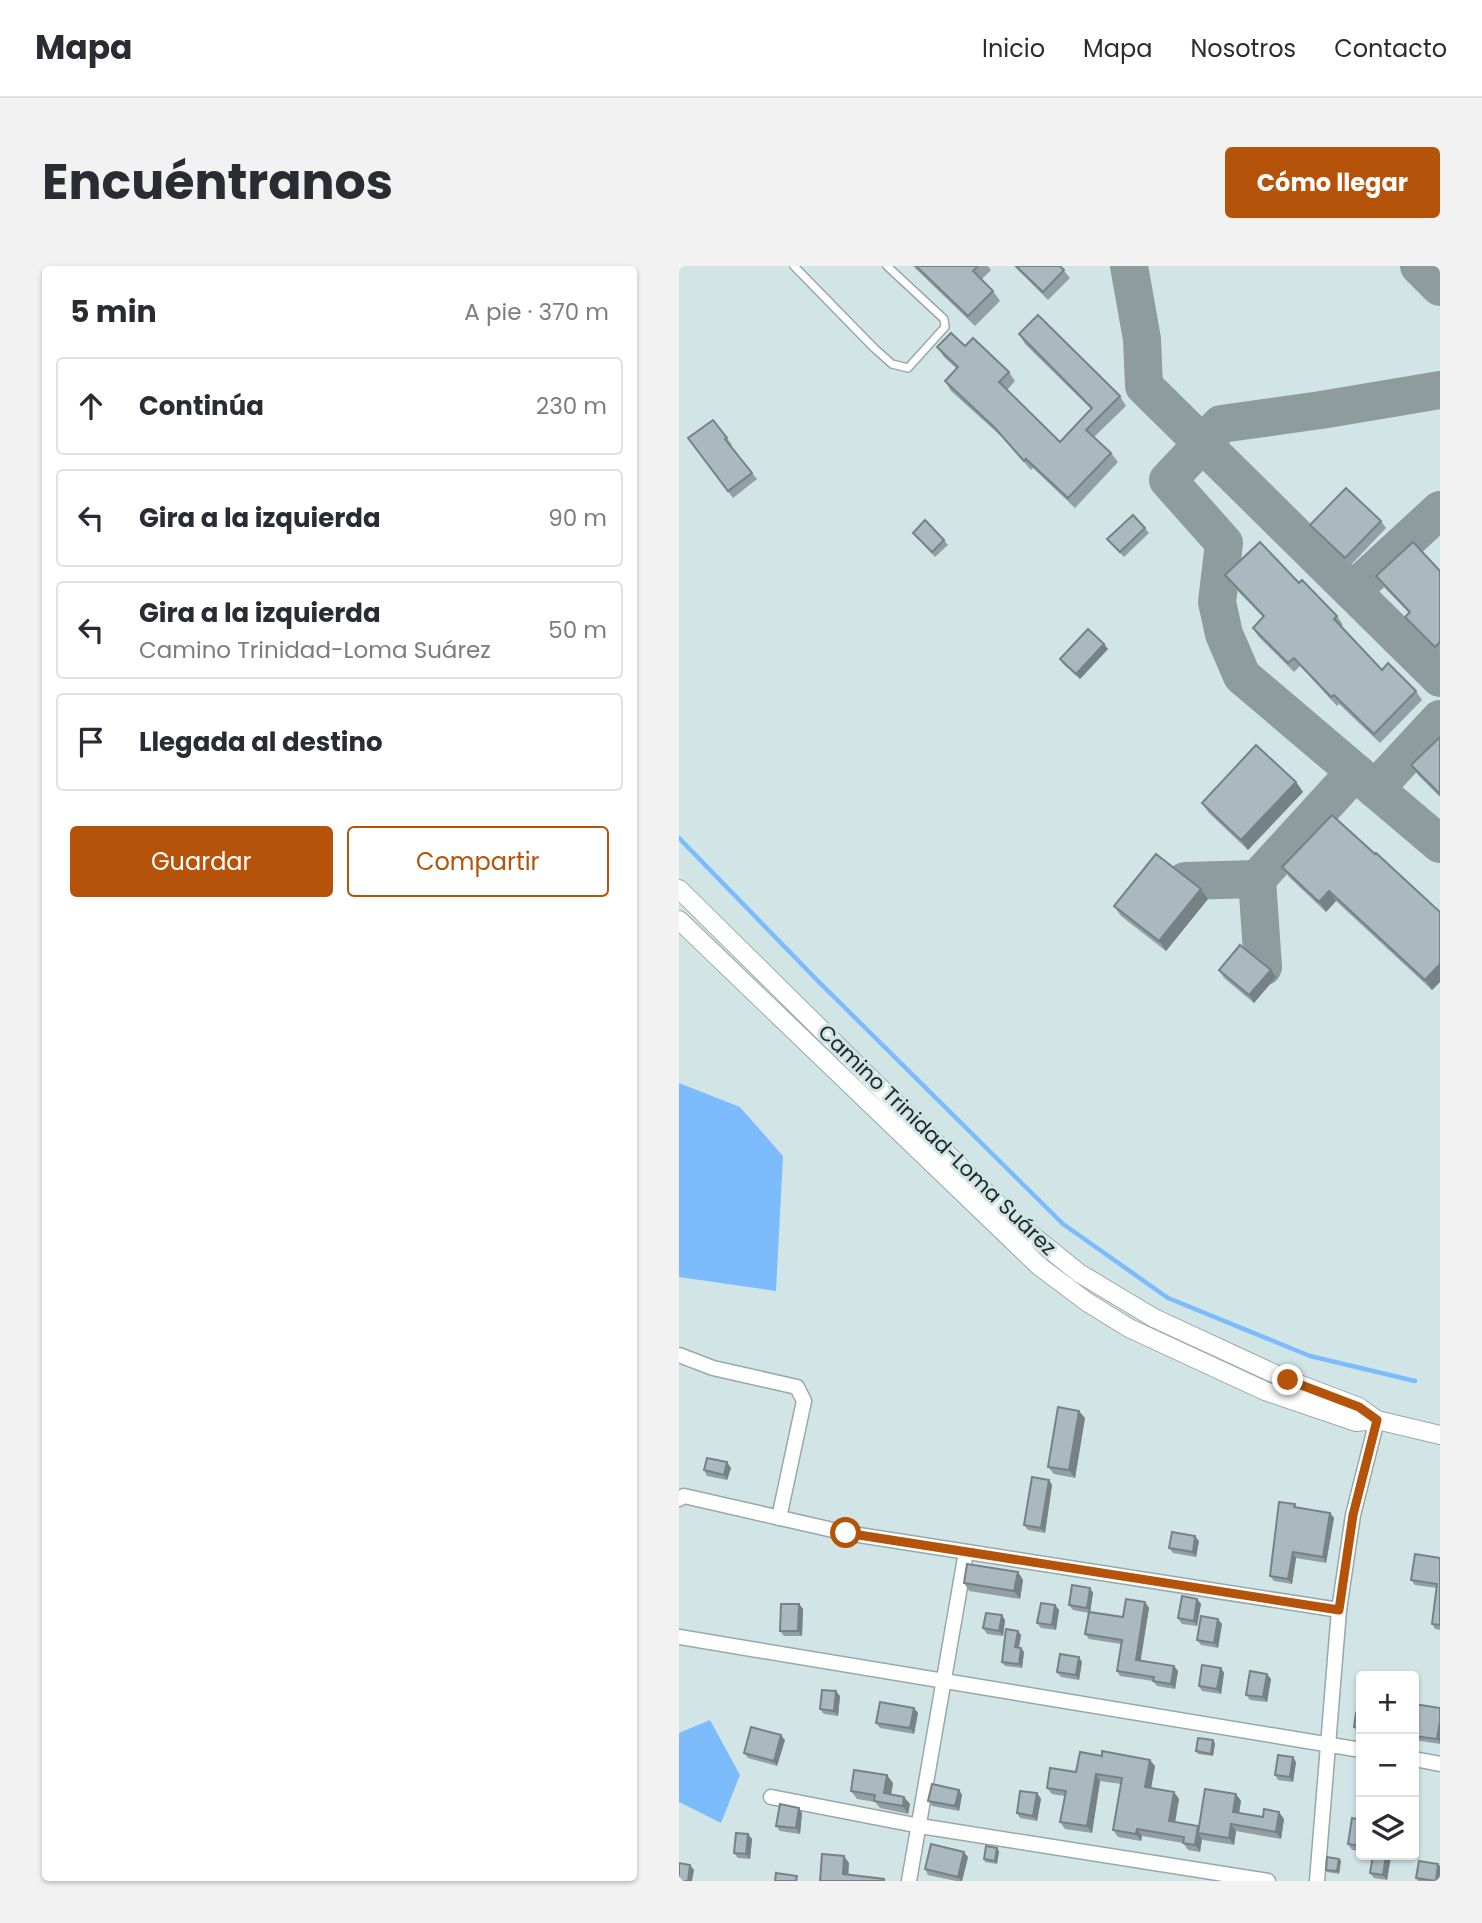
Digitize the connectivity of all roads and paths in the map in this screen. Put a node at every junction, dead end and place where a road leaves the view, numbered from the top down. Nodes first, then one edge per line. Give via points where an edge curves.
1 (794, 266) edge
2 (887, 266) edge
3 (679, 889) edge
4 (679, 920) edge
5 (679, 1355) edge
6 (1377, 1420) junction
7 (1440, 1435) edge
8 (679, 1499) edge
9 (779, 1518) junction
10 (966, 1552) junction
11 (1339, 1610) junction
12 (679, 1637) edge
13 (942, 1681) junction
14 (1328, 1744) junction
15 (1356, 1748) edge
16 (1419, 1760) edge
17 (1440, 1764) edge
18 (771, 1797) dead end
19 (920, 1826) junction
20 (909, 1881) edge
21 (1268, 1881) edge
22 (1317, 1881) edge

1 - 2 lane via 874,348 893,364 908,368 945,327 944,319
3 - 6 street, Camino Trinidad-Loma Suárez via 1017,1223 1070,1266 1154,1318 1288,1380 1359,1407
4 - 6 street, Camino Trinidad-Loma Suárez via 1039,1266 1087,1302 1129,1328 1265,1391 1356,1422
5 - 9 street via 713,1368 797,1387 804,1401
6 - 7 street, Camino Trinidad-Loma Suárez
6 - 11 street via 1353,1515
8 - 9 street via 684,1496
9 - 10 street
10 - 11 street
10 - 13 street
11 - 14 street
12 - 13 street
13 - 14 street
13 - 19 street
14 - 15 street
14 - 22 street
16 - 17 street
18 - 19 street
19 - 20 street
19 - 21 street

